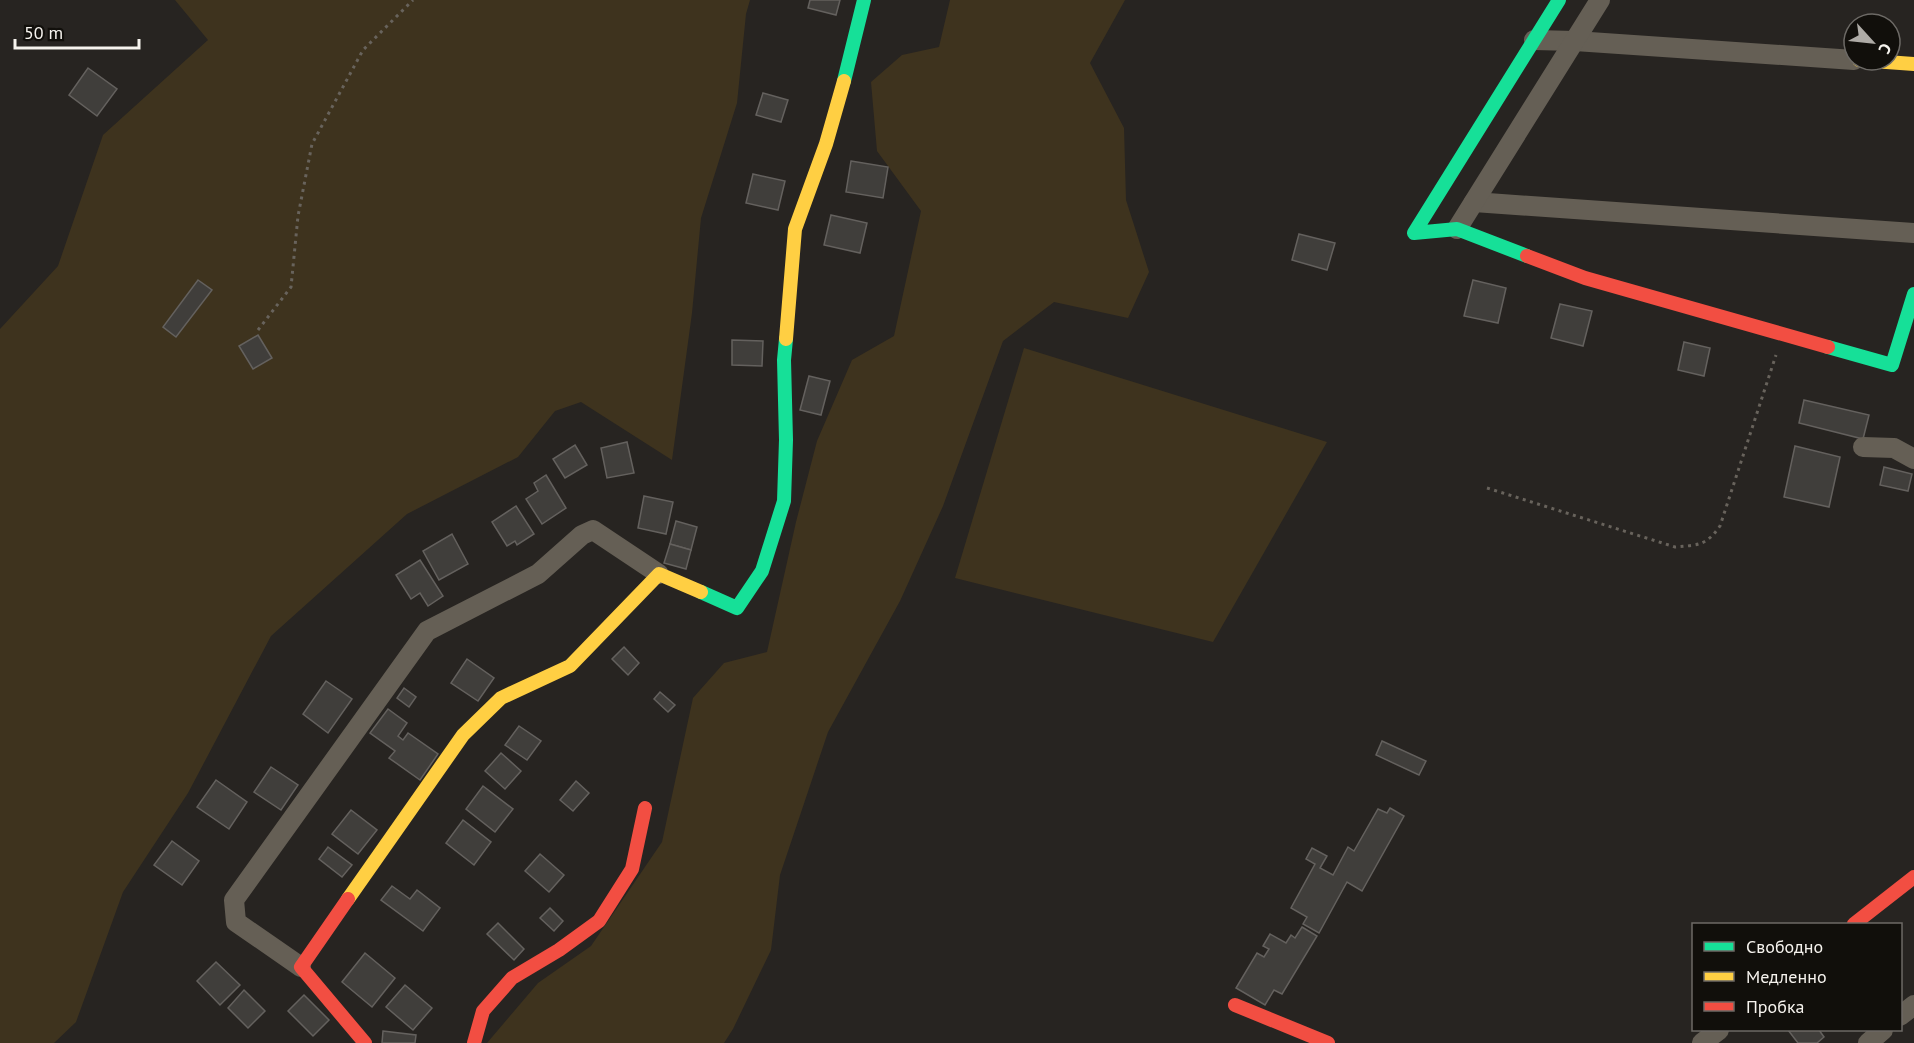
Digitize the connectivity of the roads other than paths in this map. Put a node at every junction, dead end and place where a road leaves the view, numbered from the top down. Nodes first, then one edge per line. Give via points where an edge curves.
1 (864, 0) edge
2 (1559, 0) edge
3 (1600, 0) edge
4 (1534, 40) junction
5 (1575, 41) junction
6 (1842, 59) edge
7 (1474, 202) junction
8 (1457, 230) junction
9 (1914, 233) edge
10 (1914, 294) edge
11 (1863, 447) dead end
12 (1914, 459) edge
13 (659, 574) junction
14 (645, 808) dead end
15 (1914, 877) edge
16 (1855, 923) edge
17 (301, 967) junction
18 (1235, 1005) dead end
19 (1914, 1005) edge
20 (1902, 1014) edge
21 (1716, 1031) edge
22 (1881, 1031) edge
23 (365, 1043) edge
24 (474, 1043) edge
25 (1328, 1043) edge
26 (1701, 1043) edge
27 (1868, 1043) edge

1 - 13 street via 826,144 795,229 784,360 784,501 762,571 737,608
2 - 4 street
3 - 5 street
4 - 5 street
4 - 8 street via 1414,233
5 - 6 street
5 - 7 street
7 - 8 street
7 - 9 street
8 - 10 street via 1585,278 1892,365
11 - 12 street via 1894,448
13 - 17 street via 570,666 501,698 463,735
13 - 17 street via 593,530 538,574 427,631 234,900 236,922
14 - 24 street via 632,869 600,921 512,978 483,1011
15 - 16 street
17 - 23 street
18 - 25 street
19 - 20 street
21 - 26 street
22 - 27 street

